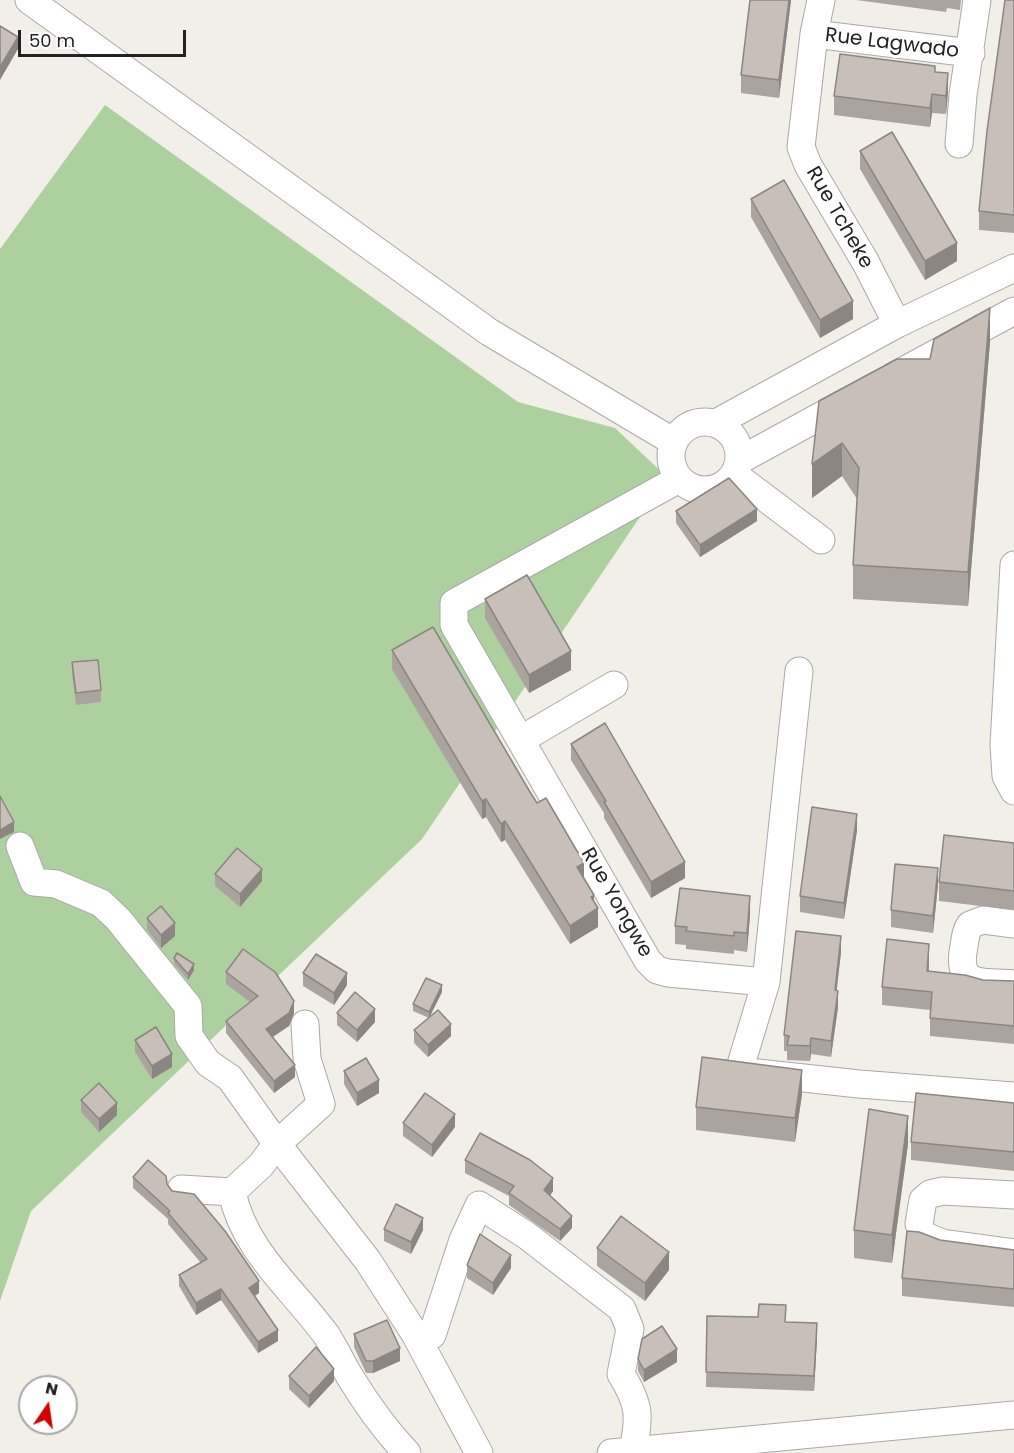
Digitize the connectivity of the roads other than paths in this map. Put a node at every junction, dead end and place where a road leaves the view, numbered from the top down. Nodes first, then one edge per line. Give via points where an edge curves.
1 (29, 0) edge
2 (821, 0) edge
3 (977, 0) edge
4 (814, 34) junction
5 (971, 53) junction
6 (960, 144) dead end
7 (1014, 268) edge
8 (1014, 311) edge
9 (897, 324) junction
10 (716, 423) junction
11 (674, 442) junction
12 (737, 467) junction
13 (679, 479) junction
14 (821, 540) dead end
15 (1014, 565) edge
16 (799, 671) dead end
17 (614, 685) dead end
18 (522, 739) junction
19 (1014, 791) edge
20 (20, 846) dead end
21 (1014, 924) edge
22 (766, 982) junction
23 (1014, 984) edge
24 (305, 1024) dead end
25 (1014, 1096) edge
26 (277, 1144) junction
27 (181, 1189) dead end
28 (232, 1192) junction
29 (1014, 1195) edge
30 (1014, 1253) edge
31 (415, 1334) junction
32 (1014, 1415) edge
33 (622, 1452) edge
34 (407, 1453) edge
35 (479, 1453) edge

1 - 11 street via 489,332
2 - 4 street, Rue Tcheke
3 - 5 street, Rue Lagwado
4 - 5 street, Rue Lagwado
4 - 9 street, Rue Tcheke via 801,147
5 - 6 street, Rue Lagwado
7 - 9 street
8 - 12 street
9 - 10 street
10 - 11 street via 691,425
10 - 12 street via 735,438
11 - 13 street via 671,462
12 - 13 street via 728,483 708,491 687,486
12 - 14 street
13 - 18 street, Rue Yongwe via 454,603 454,625
15 - 19 street via 1004,745 1006,776
16 - 22 street
17 - 18 street
18 - 22 street, Rue Yongwe via 657,970
20 - 26 street via 34,882 56,884 101,903 118,919 188,1006 189,1036 208,1063 230,1078
21 - 23 street via 983,920 970,925 961,966 971,979
22 - 25 street via 739,1071
24 - 26 street via 307,1059 321,1104
26 - 28 street
26 - 31 street via 368,1261
27 - 28 street
28 - 34 street via 236,1215 269,1267 327,1336 387,1432
29 - 30 street via 936,1192 923,1200 919,1224 923,1235 942,1243
31 - 33 street via 432,1335 478,1205 526,1235 622,1309 630,1329 621,1374 635,1397 639,1419
31 - 35 street
32 - 33 street

